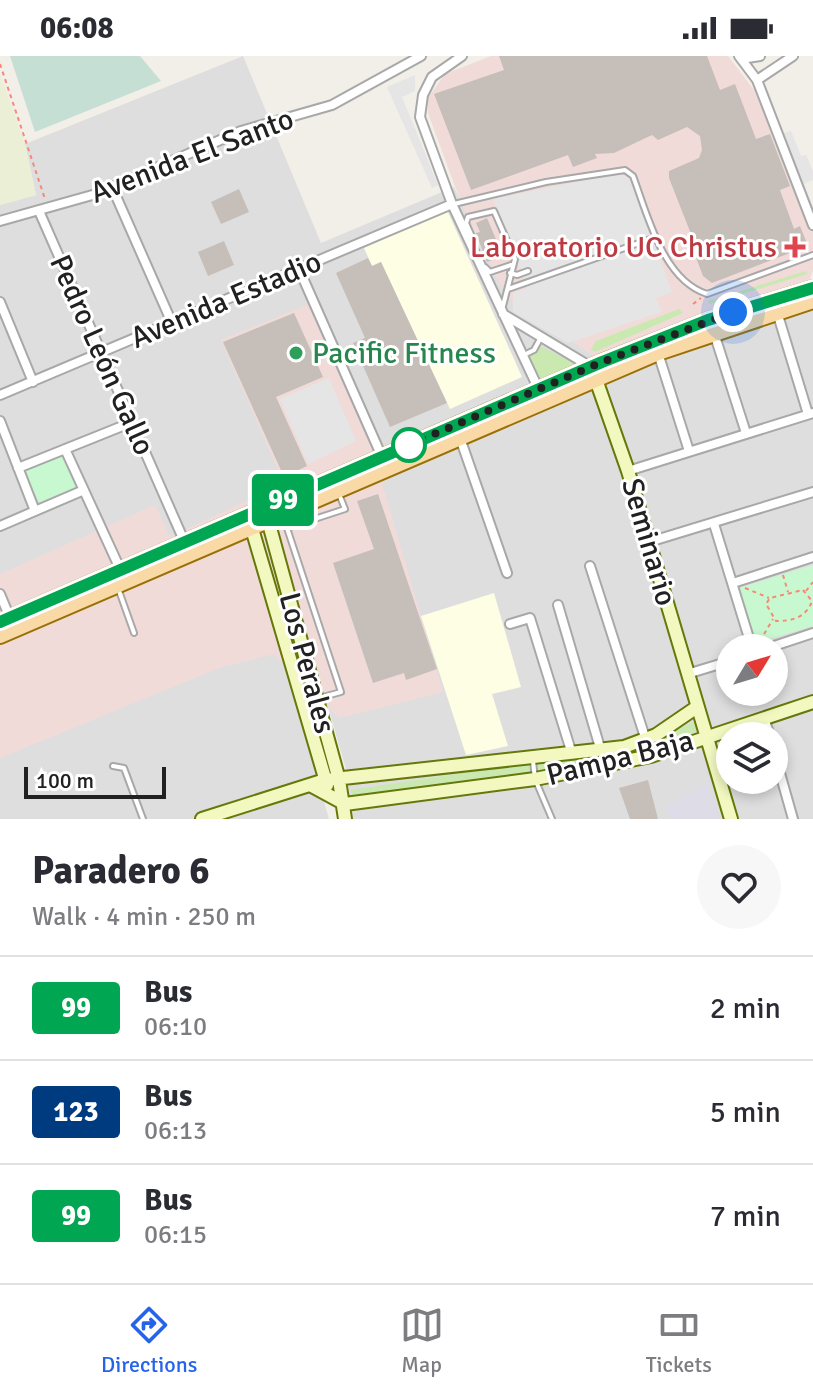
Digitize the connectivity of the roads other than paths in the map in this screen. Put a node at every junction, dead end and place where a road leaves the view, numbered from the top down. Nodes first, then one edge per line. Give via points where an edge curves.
1 (421, 56) edge
2 (462, 56) edge
3 (760, 56) edge
4 (793, 56) edge
5 (740, 58) edge
6 (757, 80) junction
7 (112, 187) junction
8 (480, 198) junction
9 (452, 204) junction
10 (44, 210) junction
11 (485, 211) junction
12 (0, 221) edge
13 (813, 225) edge
14 (656, 237) junction
15 (813, 255) edge
16 (524, 260) dead end
17 (512, 265) junction
18 (299, 269) junction
19 (528, 271) dead end
20 (510, 273) junction
21 (507, 289) junction
22 (812, 294) edge
23 (0, 302) edge
24 (777, 311) junction
25 (502, 313) junction
26 (172, 323) junction
27 (714, 332) junction
28 (540, 339) junction
29 (102, 353) junction
30 (658, 353) junction
31 (522, 356) junction
32 (594, 372) junction
33 (33, 382) junction
34 (539, 390) junction
35 (0, 395) edge
36 (811, 413) edge
37 (0, 421) edge
38 (130, 423) junction
39 (746, 433) junction
40 (460, 438) junction
41 (65, 449) junction
42 (689, 451) junction
43 (382, 457) junction
44 (18, 468) junction
45 (628, 471) junction
46 (84, 490) junction
47 (338, 492) junction
48 (813, 492) edge
49 (35, 511) junction
50 (266, 514) junction
51 (250, 522) junction
52 (714, 524) junction
53 (0, 526) edge
54 (649, 542) junction
55 (186, 543) junction
56 (813, 557) edge
57 (590, 566) dead end
58 (121, 571) junction
59 (507, 573) dead end
60 (733, 583) junction
61 (117, 586) junction
62 (0, 594) edge
63 (558, 605) dead end
64 (5, 620) edge
65 (296, 621) junction
66 (279, 622) junction
67 (510, 624) dead end
68 (134, 633) dead end
69 (813, 633) edge
70 (749, 634) edge
71 (0, 636) edge
72 (788, 641) edge
73 (716, 665) edge
74 (687, 674) junction
75 (317, 698) junction
76 (813, 702) edge
77 (697, 707) junction
78 (764, 718) junction
79 (765, 722) edge
80 (706, 737) junction
81 (646, 739) junction
82 (601, 751) junction
83 (572, 754) junction
84 (651, 756) junction
85 (532, 759) junction
86 (113, 766) dead end
87 (466, 767) junction
88 (535, 779) junction
89 (325, 780) junction
90 (339, 780) junction
91 (310, 785) junction
92 (470, 789) junction
93 (786, 794) edge
94 (339, 802) junction
95 (205, 818) edge
96 (143, 819) edge
97 (343, 819) edge
98 (552, 819) edge
99 (731, 819) edge
100 (793, 819) edge

1 - 7 street, Avenida El Santo via 332,105 241,131
2 - 9 street via 432,77 420,117
3 - 5 street
4 - 6 street
5 - 6 street
6 - 13 street
7 - 10 street, Avenida El Santo
7 - 26 street
8 - 9 lane
8 - 11 lane
8 - 14 lane via 625,170 633,176
9 - 18 street, Avenida Estadio
9 - 25 street
10 - 12 street, Avenida El Santo
10 - 29 street, Pedro León Gallo
11 - 17 lane via 499,215
11 - 17 lane via 468,217 466,223 485,267 490,272
14 - 15 lane via 690,289 703,293
14 - 21 lane
16 - 17 lane
17 - 20 lane
18 - 26 street, Avenida Estadio
18 - 43 street
19 - 20 lane
20 - 21 lane
21 - 25 lane
22 - 24 main road
22 - 32 main road via 708,320
23 - 33 street
24 - 27 main road
24 - 36 street
25 - 28 street
25 - 31 street
26 - 29 street, Avenida Estadio
27 - 30 main road
27 - 39 street
28 - 31 lane
28 - 32 street via 583,359
29 - 33 street, Avenida Estadio
29 - 38 street, Pedro León Gallo
30 - 32 main road
30 - 42 street
31 - 34 street
32 - 34 main road
32 - 40 main road
32 - 45 street, Seminario
33 - 35 street, Avenida Estadio
34 - 43 main road
36 - 39 street
37 - 44 street
38 - 41 street
38 - 55 street, Pedro León Gallo
39 - 42 street
40 - 47 main road
40 - 59 street
41 - 44 street
41 - 46 street
42 - 45 street
43 - 50 main road
44 - 49 street
45 - 54 street, Seminario
46 - 49 street
46 - 58 street
47 - 50 main road
47 - 75 lane via 345,509 287,528 341,692
48 - 52 street
49 - 53 street
50 - 51 main road
50 - 65 street, Los Perales
51 - 55 main road
51 - 61 main road
51 - 66 street, Los Perales
52 - 54 street
52 - 60 street
54 - 74 street, Seminario
55 - 58 main road
56 - 60 street
57 - 81 street
58 - 64 main road
60 - 70 street
61 - 68 lane
61 - 71 main road
62 - 64 street
63 - 82 street
65 - 66 street via 289,617
65 - 75 street, Los Perales
66 - 89 street, Los Perales
67 - 83 street via 530,618
69 - 72 street
73 - 74 street
74 - 77 street, Seminario
75 - 90 street, Los Perales
76 - 78 street, Pampa Baja
77 - 80 street, Seminario
77 - 81 street, Pampa Baja
78 - 79 street
78 - 80 street, Pampa Baja
80 - 84 street, Pampa Baja
80 - 99 street, Seminario
81 - 82 street, Pampa Baja
81 - 84 street
82 - 83 street, Pampa Baja
83 - 85 street, Pampa Baja
84 - 88 street, Pampa Baja
85 - 87 street, Pampa Baja
85 - 88 lane
86 - 96 lane via 122,766
87 - 90 street, Pampa Baja
87 - 92 street
88 - 92 street, Pampa Baja
88 - 98 lane
89 - 90 street, Pampa Baja
89 - 91 street, Pampa Baja
89 - 94 street, Los Perales
90 - 94 street, Los Perales
91 - 94 street
91 - 95 street, Pampa Baja
92 - 94 street, Pampa Baja
93 - 100 street
94 - 97 street, Los Perales

